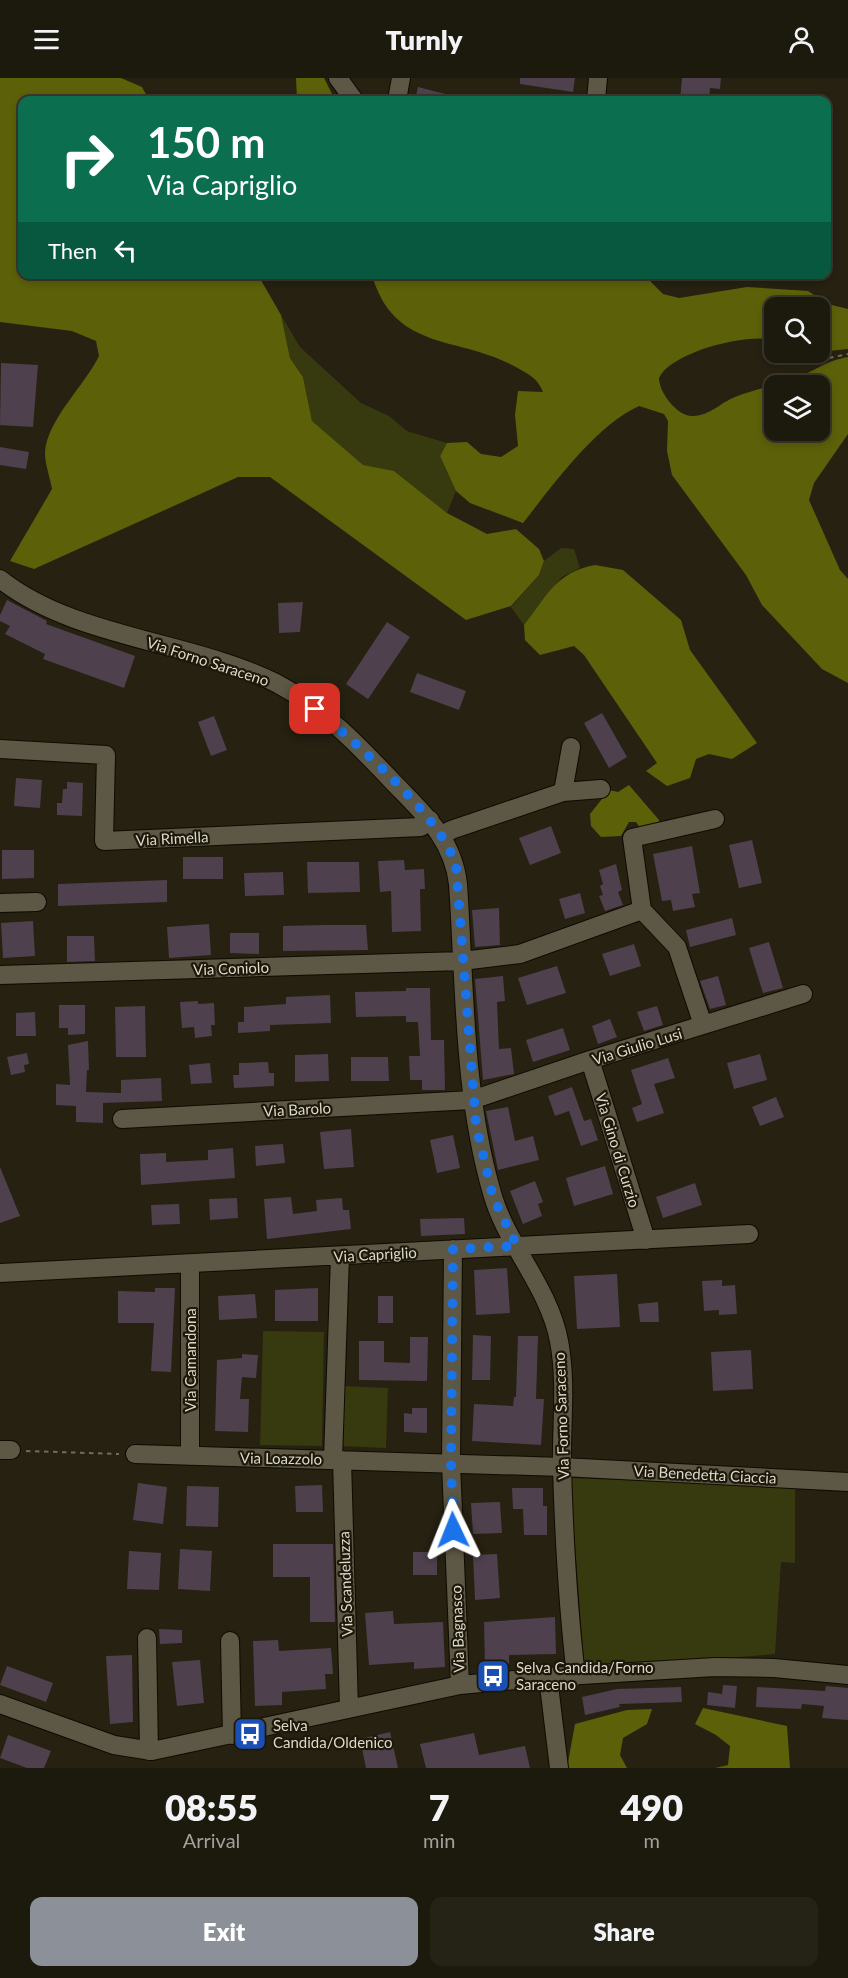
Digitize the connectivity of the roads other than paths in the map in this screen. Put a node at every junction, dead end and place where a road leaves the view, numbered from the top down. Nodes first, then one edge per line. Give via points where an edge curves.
1 (338, 78) edge
2 (401, 78) edge
3 (598, 78) edge
4 (351, 96) edge
5 (398, 96) edge
6 (596, 96) edge
7 (0, 579) edge
8 (572, 747) dead end
9 (0, 749) edge
10 (601, 789) dead end
11 (563, 792) junction
12 (715, 819) dead end
13 (430, 820) junction
14 (443, 836) junction
15 (37, 902) dead end
16 (0, 903) edge
17 (642, 910) junction
18 (462, 961) junction
19 (0, 975) edge
20 (803, 994) dead end
21 (703, 1025) junction
22 (590, 1060) junction
23 (472, 1100) junction
24 (122, 1119) dead end
25 (749, 1234) dead end
26 (646, 1240) junction
27 (517, 1246) junction
28 (453, 1249) junction
29 (340, 1256) junction
30 (190, 1264) junction
31 (0, 1273) edge
32 (135, 1454) road end
33 (190, 1456) junction
34 (337, 1460) junction
35 (451, 1463) junction
36 (562, 1467) junction
37 (848, 1482) edge
38 (147, 1638) dead end
39 (230, 1641) dead end
40 (848, 1675) edge
41 (576, 1676) junction
42 (548, 1677) junction
43 (460, 1685) junction
44 (0, 1704) edge
45 (349, 1709) junction
46 (232, 1735) junction
47 (142, 1756) edge
48 (559, 1768) edge

1 - 4 street
2 - 5 street
3 - 6 street
7 - 13 street, Via Forno Saraceno via 28,597 80,620 276,683 303,699 350,738
8 - 11 street
9 - 13 street, Via Rimella via 106,755 105,841 421,827
10 - 11 street
11 - 14 street
12 - 17 street via 632,838
13 - 14 street, Via Forno Saraceno
14 - 18 street, Via Forno Saraceno via 456,866
15 - 16 street
17 - 18 street, Via Coniolo via 519,954
17 - 21 street via 677,947
18 - 19 street, Via Coniolo
18 - 23 street, Via Forno Saraceno
20 - 21 street, Via Giulio Lusi
21 - 22 street, Via Giulio Lusi
22 - 23 street, Via Giulio Lusi
22 - 26 street, Via Gino di Curzio
23 - 24 street, Via Barolo
23 - 27 street, Via Forno Saraceno via 493,1197
25 - 26 street, Via Capriglio
26 - 27 street, Via Capriglio
27 - 28 street, Via Capriglio
27 - 36 street, Via Forno Saraceno via 548,1304 559,1342 564,1400
28 - 29 street, Via Capriglio
28 - 35 street, Via Bagnasco
29 - 30 street, Via Capriglio
29 - 34 street, Via Scandeluzza
30 - 31 street, Via Capriglio
30 - 33 street, Via Camandona
32 - 33 street, Via Loazzolo
33 - 34 street, Via Loazzolo
34 - 35 street, Via Loazzolo
34 - 45 street, Via Scandeluzza
35 - 36 street, Via Loazzolo
35 - 43 street, Via Bagnasco
36 - 37 street, Via Benedetta Ciaccia
36 - 41 street, Via Forno Saraceno
38 - 47 street
39 - 46 street
40 - 41 street via 715,1667
41 - 42 street
42 - 43 street
42 - 48 street
43 - 45 street
44 - 47 street
45 - 46 street
46 - 47 street

